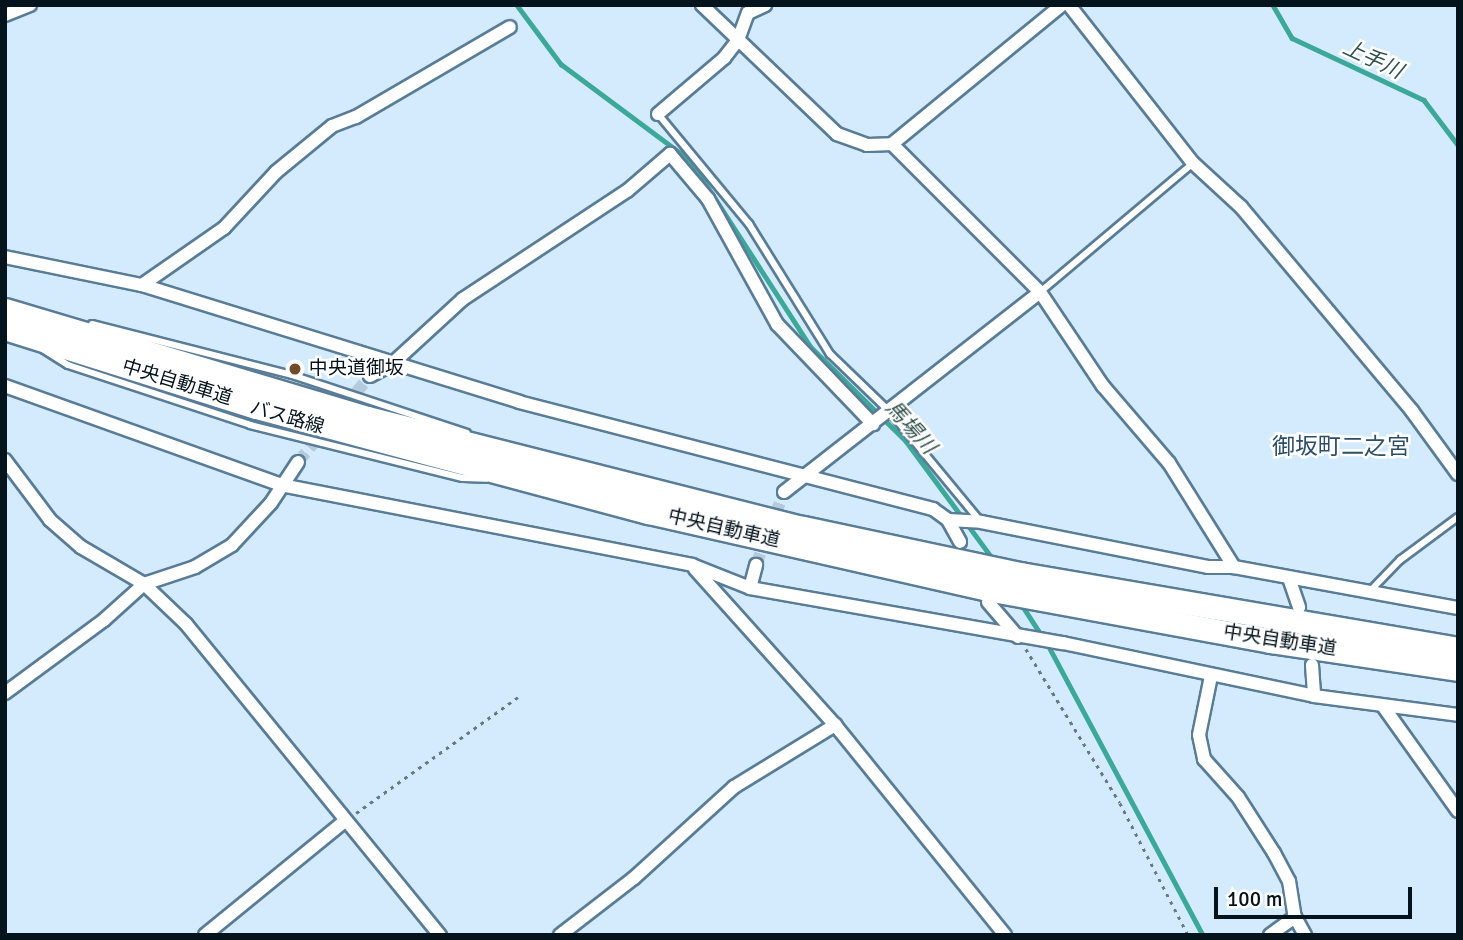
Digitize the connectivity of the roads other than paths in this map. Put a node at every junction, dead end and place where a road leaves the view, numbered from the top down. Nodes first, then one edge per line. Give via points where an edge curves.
1 (30, 5) edge
2 (702, 5) edge
3 (765, 5) edge
4 (1062, 5) edge
5 (1069, 5) edge
6 (5, 15) edge
7 (510, 27) dead end
8 (738, 40) junction
9 (658, 114) joint
10 (892, 144) junction
11 (1193, 163) junction
12 (721, 190) junction
13 (710, 198) junction
14 (5, 257) edge
15 (142, 285) junction
16 (1040, 292) junction
17 (10, 321) edge
18 (392, 364) junction
19 (370, 376) tunnel mouth
20 (5, 386) edge
21 (889, 413) junction
22 (874, 423) junction
23 (5, 460) edge
24 (298, 462) tunnel mouth
25 (1458, 474) edge
26 (801, 475) junction
27 (281, 485) junction
28 (784, 492) tunnel mouth
29 (1458, 517) edge
30 (954, 520) junction
31 (978, 522) junction
32 (960, 542) dead end
33 (692, 565) junction
34 (756, 565) tunnel mouth
35 (1234, 567) junction
36 (1289, 578) junction
37 (144, 584) junction
38 (750, 588) junction
39 (1368, 594) junction
40 (990, 596) junction
41 (1299, 607) dead end
42 (1458, 608) edge
43 (1018, 637) junction
44 (1458, 649) edge
45 (1312, 666) dead end
46 (1458, 669) edge
47 (1211, 676) junction
48 (5, 693) edge
49 (1314, 696) junction
50 (1383, 706) junction
51 (1458, 715) edge
52 (835, 725) junction
53 (1458, 811) edge
54 (345, 821) junction
55 (1295, 917) junction
56 (205, 935) edge
57 (440, 935) edge
58 (560, 935) edge
59 (1004, 935) edge
60 (1270, 935) edge
61 (1305, 935) edge

1 - 6 street
2 - 8 street
3 - 8 street via 748,13
4 - 10 street
5 - 11 street
7 - 15 street via 356,117 332,126 276,172 224,228
8 - 9 street via 724,58
8 - 10 street via 837,134 867,145
9 - 12 lane
10 - 16 street
11 - 16 lane
11 - 25 street via 1241,207 1412,411
12 - 13 lane
12 - 21 lane via 831,354
13 - 18 street via 670,154 627,191 463,299
13 - 22 street via 777,324
14 - 15 street
15 - 18 street
16 - 21 street
16 - 35 street via 1104,386 1169,463
17 - 40 highway, 中央自動車道 via 256,407
17 - 44 highway, 中央自動車道 via 762,519 1020,575
18 - 19 street
18 - 26 street via 643,436
20 - 27 street
21 - 22 street
21 - 31 lane
22 - 26 street
23 - 37 street via 50,520 81,547
24 - 27 street
26 - 28 street
26 - 30 street via 933,509
27 - 33 street
27 - 37 street via 271,503 232,545 195,567
29 - 39 lane via 1400,560
30 - 31 street
30 - 32 street
31 - 35 street via 1208,568
33 - 38 street
33 - 52 street
34 - 38 street
35 - 36 street
36 - 39 street
36 - 41 street
37 - 48 street via 104,620
37 - 54 street via 186,624
38 - 43 street
39 - 42 street
40 - 43 street
40 - 46 highway, 中央自動車道 via 1032,597 1271,641
43 - 47 street
45 - 49 street
47 - 49 street
47 - 55 street via 1199,735 1204,759 1238,797 1274,853 1289,881
49 - 50 street
50 - 51 street
50 - 53 street
52 - 58 street via 734,787 634,878
52 - 59 street
54 - 56 street
54 - 57 street
55 - 60 street
55 - 61 street

